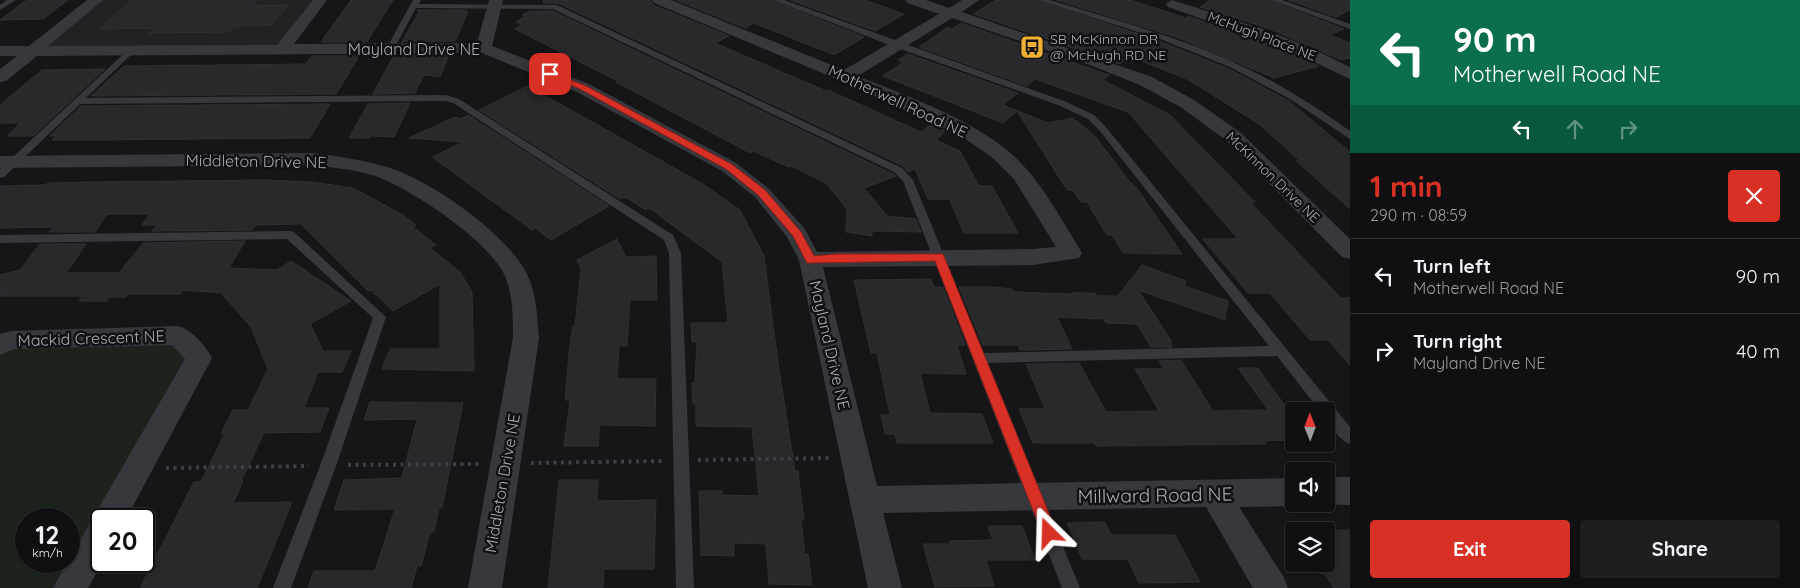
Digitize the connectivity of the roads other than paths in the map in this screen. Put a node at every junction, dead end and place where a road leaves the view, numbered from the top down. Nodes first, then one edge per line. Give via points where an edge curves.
1 (12, 0) edge
2 (96, 0) edge
3 (320, 0) edge
4 (659, 0) edge
5 (777, 0) edge
6 (912, 0) edge
7 (972, 0) edge
8 (1042, 0) edge
9 (1276, 0) edge
10 (1170, 1) edge
11 (416, 3) edge
12 (495, 3) edge
13 (0, 8) edge
14 (952, 13) junction
15 (1350, 27) edge
16 (898, 46) junction
17 (484, 48) junction
18 (282, 49) junction
19 (390, 49) junction
20 (32, 51) junction
21 (130, 51) junction
22 (0, 52) edge
23 (1350, 74) edge
24 (846, 76) junction
25 (0, 77) edge
26 (79, 101) junction
27 (1350, 136) edge
28 (5, 167) edge
29 (0, 239) edge
30 (1350, 252) edge
31 (939, 257) junction
32 (810, 260) junction
33 (0, 345) edge
34 (1281, 352) junction
35 (979, 358) junction
36 (1350, 438) edge
37 (1335, 491) edge
38 (1350, 491) edge
39 (1285, 492) edge
40 (1214, 493) junction
41 (1034, 497) junction
42 (867, 500) junction
43 (115, 508) edge
44 (90, 553) edge
45 (70, 588) edge
46 (282, 588) edge
47 (485, 588) edge
48 (685, 588) edge
49 (885, 588) edge
50 (1071, 588) edge
51 (1271, 588) edge

1 - 13 lane
2 - 20 street
3 - 18 street
4 - 24 street, Motherwell Road NE
5 - 16 lane
6 - 14 street, McKinnon Drive NE
7 - 14 street
8 - 27 lane via 1146,32 1232,64 1281,89
9 - 15 lane
10 - 23 street, McHugh Place NE via 1255,31 1334,64
11 - 12 lane
11 - 19 lane
12 - 17 street
12 - 31 lane via 554,7 898,170 908,180
14 - 16 street
14 - 30 street, McKinnon Drive NE via 1138,78 1188,104 1234,137
16 - 24 street
16 - 34 lane via 1062,103 1091,117
17 - 19 street, Mayland Drive NE
17 - 32 street, Mayland Drive NE via 583,88 729,167 762,192 797,234
18 - 19 street, Mayland Drive NE
18 - 21 street, Mayland Drive NE
20 - 21 street, Mayland Drive NE
20 - 22 street, Mayland Drive NE
20 - 25 street
21 - 26 lane
24 - 31 street, Motherwell Road NE via 976,137 1011,164 1033,192 1071,253 1033,257
26 - 28 lane
26 - 48 lane via 446,98 456,101 669,238 675,253
28 - 47 street, Middleton Drive NE via 310,158 351,164 386,174 431,197 486,238 513,269 524,302 526,338
29 - 46 lane via 290,235 380,317
31 - 32 street, Motherwell Road NE
31 - 35 lane
32 - 42 street, Mayland Drive NE
33 - 43 street, Mackid Crescent NE via 11,340 178,335 199,358
34 - 35 lane
34 - 36 lane
35 - 41 lane
37 - 38 street
39 - 40 street, Millward Road NE
40 - 41 street, Millward Road NE
40 - 51 street
41 - 42 street, Millward Road NE
41 - 50 lane
42 - 49 street, Mayland Drive NE
44 - 45 street

